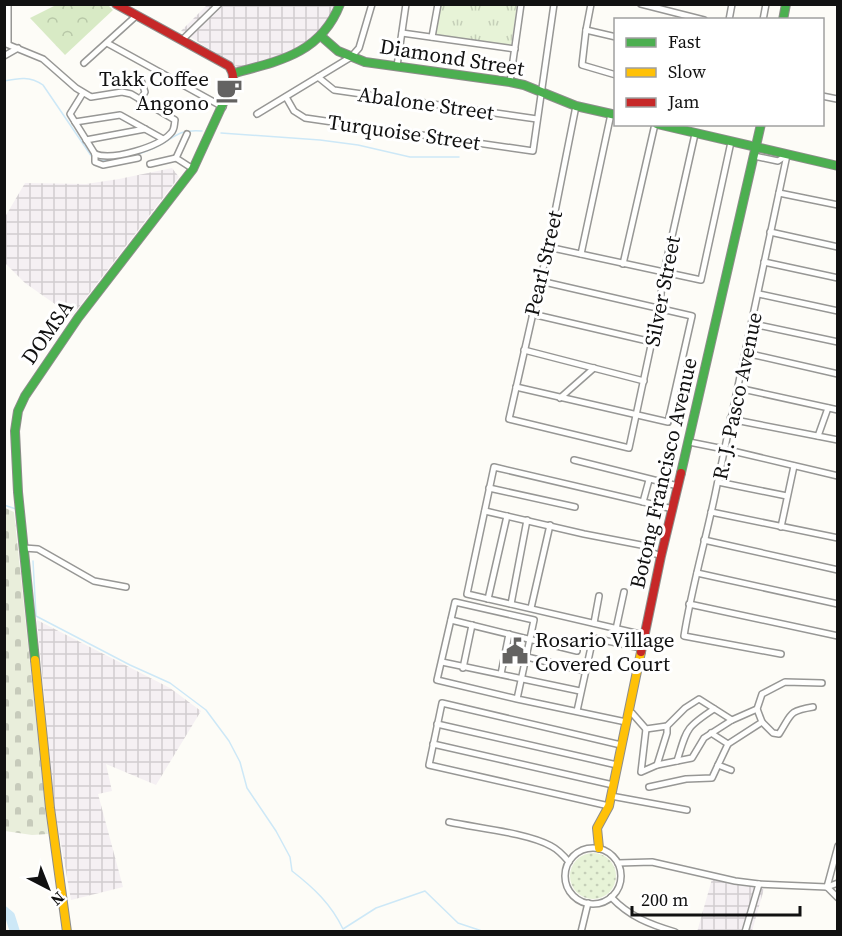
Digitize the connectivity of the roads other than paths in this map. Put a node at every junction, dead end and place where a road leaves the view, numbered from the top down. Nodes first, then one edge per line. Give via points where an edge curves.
1 (8, 4) edge
2 (116, 4) edge
3 (219, 4) edge
4 (340, 4) edge
5 (372, 4) edge
6 (406, 4) edge
7 (438, 4) edge
8 (521, 4) edge
9 (554, 4) edge
10 (591, 4) edge
11 (641, 4) edge
12 (136, 16) junction
13 (696, 18) edge
14 (586, 30) junction
15 (402, 33) junction
16 (322, 37) junction
17 (432, 37) junction
18 (614, 37) edge
19 (182, 40) junction
20 (107, 43) junction
21 (6, 44) edge
22 (18, 48) junction
23 (515, 49) junction
24 (4, 56) edge
25 (351, 57) junction
26 (84, 63) dead end
27 (397, 66) junction
28 (234, 74) junction
29 (614, 75) edge
30 (318, 77) junction
31 (141, 80) dead end
32 (510, 82) junction
33 (542, 92) junction
34 (83, 93) junction
35 (286, 97) junction
36 (140, 100) junction
37 (576, 106) junction
38 (223, 107) junction
39 (256, 114) dead end
40 (613, 114) edge
41 (537, 119) junction
42 (75, 123) junction
43 (656, 126) edge
44 (664, 126) edge
45 (761, 126) edge
46 (145, 129) junction
47 (187, 134) dead end
48 (695, 134) junction
49 (164, 139) junction
50 (86, 140) junction
51 (731, 142) junction
52 (755, 152) junction
53 (95, 154) junction
54 (787, 155) junction
55 (138, 158) dead end
56 (176, 158) junction
57 (150, 164) dead end
58 (837, 166) edge
59 (193, 169) junction
60 (779, 193) junction
61 (837, 205) edge
62 (770, 232) junction
63 (548, 247) junction
64 (837, 247) edge
65 (581, 254) junction
66 (764, 262) junction
67 (623, 264) junction
68 (664, 272) junction
69 (837, 278) edge
70 (540, 281) junction
71 (759, 294) junction
72 (659, 309) junction
73 (837, 311) edge
74 (532, 314) junction
75 (753, 324) junction
76 (652, 342) junction
77 (837, 342) edge
78 (524, 350) junction
79 (746, 354) junction
80 (594, 368) junction
81 (837, 374) edge
82 (644, 381) junction
83 (516, 387) junction
84 (738, 388) junction
85 (560, 398) junction
86 (828, 408) junction
87 (837, 410) edge
88 (636, 416) junction
89 (730, 419) junction
90 (818, 436) junction
91 (837, 440) edge
92 (689, 442) junction
93 (629, 448) joint
94 (724, 449) junction
95 (574, 460) dead end
96 (794, 466) junction
97 (837, 476) edge
98 (649, 480) junction
99 (718, 482) junction
100 (678, 486) junction
101 (489, 488) junction
102 (788, 496) junction
103 (643, 502) junction
104 (575, 507) dead end
105 (673, 509) junction
106 (485, 511) junction
107 (711, 512) junction
108 (507, 516) junction
109 (527, 520) junction
110 (550, 525) junction
111 (781, 527) junction
112 (837, 538) edge
113 (704, 540) junction
114 (24, 548) junction
115 (661, 556) junction
116 (837, 570) edge
117 (697, 573) junction
118 (126, 587) dead end
119 (624, 592) dead end
120 (599, 596) dead end
121 (488, 599) junction
122 (511, 604) junction
123 (689, 604) junction
124 (837, 604) edge
125 (531, 608) junction
126 (451, 620) junction
127 (594, 623) junction
128 (472, 625) junction
129 (616, 629) junction
130 (509, 634) junction
131 (644, 635) junction
132 (837, 636) edge
133 (531, 640) junction
134 (641, 648) junction
135 (577, 651) dead end
136 (781, 654) dead end
137 (527, 657) junction
138 (442, 662) junction
139 (463, 668) junction
140 (585, 671) junction
141 (501, 674) junction
142 (523, 678) junction
143 (822, 683) dead end
144 (580, 691) junction
145 (517, 699) junction
146 (813, 707) dead end
147 (714, 709) junction
148 (757, 709) junction
149 (576, 711) junction
150 (631, 711) junction
151 (732, 720) junction
152 (626, 722) junction
153 (762, 722) junction
154 (437, 724) junction
155 (667, 726) junction
156 (646, 729) junction
157 (711, 733) junction
158 (433, 744) junction
159 (728, 744) junction
160 (621, 745) junction
161 (677, 761) junction
162 (617, 765) junction
163 (657, 765) junction
164 (718, 765) junction
165 (731, 770) dead end
166 (613, 785) junction
167 (649, 786) dead end
168 (611, 796) junction
169 (609, 806) junction
170 (687, 810) dead end
171 (449, 822) dead end
172 (837, 846) edge
173 (599, 848) junction
174 (569, 862) junction
175 (618, 863) junction
176 (837, 883) edge
177 (759, 885) junction
178 (827, 887) junction
179 (611, 897) junction
180 (837, 898) edge
181 (588, 903) junction
182 (67, 932) edge
183 (581, 932) edge
184 (675, 932) edge
185 (745, 932) edge

1 - 21 street
2 - 12 street
3 - 19 street
4 - 16 street
5 - 25 street via 359,48
6 - 15 street
7 - 17 street
8 - 23 street
9 - 33 street
10 - 14 street
11 - 13 street
12 - 19 street
12 - 20 street
14 - 18 street
14 - 29 street via 582,65
15 - 17 street
15 - 27 street
16 - 25 street, Diamond Street
16 - 28 street via 280,60
17 - 23 street
19 - 28 street via 229,66
20 - 26 street
20 - 38 street
21 - 22 street
22 - 24 street
22 - 34 street via 43,58
23 - 32 street
25 - 27 street, Diamond Street
25 - 30 street
27 - 32 street, Diamond Street
28 - 38 street, DOMSA
30 - 35 street
30 - 41 street, Abalone Street via 334,90
31 - 36 street via 145,92
32 - 33 street, Diamond Street
33 - 37 street, Diamond Street
33 - 41 street
34 - 36 street via 91,97 122,92
34 - 42 street via 70,114
35 - 39 street
35 - 41 street, Turquoise Street via 294,111 305,118 532,150
36 - 49 street via 175,120 174,130
37 - 40 street, Diamond Street
37 - 63 street, Pearl Street
38 - 59 street, DOMSA
40 - 65 street
42 - 46 street via 120,115
42 - 50 street
43 - 67 street
44 - 48 street
45 - 52 street, Botong Francisco Avenue
46 - 49 street
46 - 50 street
47 - 56 street
48 - 51 street
48 - 68 street, Silver Street
49 - 53 street via 154,146 105,157
50 - 53 street
51 - 52 street
51 - 68 street via 701,280
52 - 54 street
52 - 92 street, Botong Francisco Avenue
53 - 55 street via 95,162 102,165
54 - 58 street
54 - 60 street, R. J. Pasco Avenue
56 - 57 street
56 - 59 street
59 - 114 street, DOMSA via 78,318 21,404 15,450
60 - 61 street
60 - 62 street, R. J. Pasco Avenue
62 - 64 street
62 - 66 street, R. J. Pasco Avenue
63 - 65 street
63 - 70 street, Pearl Street
65 - 67 street
66 - 69 street
66 - 71 street, R. J. Pasco Avenue
67 - 68 street
68 - 72 street, Silver Street
70 - 72 street
70 - 74 street, Pearl Street
71 - 73 street
71 - 75 street, R. J. Pasco Avenue
72 - 76 street, Silver Street
72 - 88 street via 692,316 668,422
74 - 76 street
74 - 78 street, Pearl Street
75 - 77 street
75 - 79 street, R. J. Pasco Avenue
76 - 82 street, Silver Street
78 - 80 street
78 - 83 street, Pearl Street
79 - 81 street
79 - 84 street, R. J. Pasco Avenue
80 - 82 street
80 - 85 street
82 - 88 street, Silver Street
83 - 85 street
83 - 93 street, Pearl Street via 509,419
84 - 86 street
84 - 89 street, R. J. Pasco Avenue
85 - 88 street
86 - 87 street
86 - 90 street
88 - 93 street, Silver Street
89 - 90 street
89 - 94 street, R. J. Pasco Avenue
90 - 91 street
92 - 94 street
92 - 100 street, Botong Francisco Avenue
94 - 96 street
94 - 99 street, R. J. Pasco Avenue
95 - 98 street
96 - 97 street
96 - 102 street
98 - 100 street
98 - 103 street
99 - 102 street
99 - 107 street, R. J. Pasco Avenue
100 - 105 street, Botong Francisco Avenue
101 - 103 street via 494,467
101 - 104 street
101 - 106 street
102 - 111 street
103 - 105 street
105 - 115 street, Botong Francisco Avenue
106 - 108 street
106 - 121 street via 467,594
107 - 111 street
107 - 113 street, R. J. Pasco Avenue
108 - 109 street
108 - 121 street
109 - 110 street
109 - 122 street
110 - 115 street via 641,545
110 - 125 street
111 - 112 street
113 - 116 street
113 - 117 street, R. J. Pasco Avenue
114 - 118 street via 38,549 94,581
114 - 182 street, DOMSA
115 - 131 street, Botong Francisco Avenue
117 - 123 street, R. J. Pasco Avenue
117 - 124 street
119 - 129 street
120 - 127 street
121 - 122 street
122 - 125 street
123 - 132 street
123 - 136 street, R. J. Pasco Avenue via 684,636
125 - 127 street
126 - 128 street
126 - 133 street via 455,602 534,620
126 - 138 street
127 - 129 street
128 - 130 street
128 - 139 street
129 - 131 street
130 - 133 street
130 - 141 street
131 - 134 street, Botong Francisco Avenue
133 - 135 street
133 - 137 street
134 - 140 street via 593,638
134 - 150 street, Botong Francisco Avenue
137 - 140 street
137 - 142 street
138 - 139 street
138 - 145 street via 437,680
139 - 141 street
140 - 144 street
141 - 142 street
142 - 144 street
142 - 145 street
143 - 148 street via 785,682 762,694
144 - 149 street
145 - 149 street
146 - 153 street via 796,710 779,734
147 - 151 street
147 - 155 street via 699,699
147 - 161 street via 687,730
148 - 151 street
148 - 153 street
149 - 152 street
150 - 152 street, Botong Francisco Avenue
150 - 156 street
151 - 157 street
152 - 160 street, Botong Francisco Avenue
153 - 159 street
154 - 158 street
154 - 160 street via 442,704
154 - 162 street
155 - 156 street
155 - 163 street
156 - 163 street via 641,772
157 - 159 street
157 - 161 street via 692,758
158 - 166 street
158 - 169 street via 429,765
159 - 164 street
160 - 162 street, Botong Francisco Avenue
161 - 163 street
162 - 166 street, Botong Francisco Avenue
164 - 165 street
164 - 167 street via 712,778
166 - 168 street, Botong Francisco Avenue
168 - 169 street, Botong Francisco Avenue
168 - 170 street
169 - 173 street, Botong Francisco Avenue via 597,828
171 - 174 street via 551,845
172 - 178 street
173 - 174 street via 579,852
173 - 175 street via 609,852
174 - 181 street via 565,875 568,888
175 - 177 street via 652,862
175 - 179 street via 619,887
176 - 178 street
177 - 178 street
177 - 185 street
178 - 180 street
179 - 181 street via 601,903
179 - 184 street via 640,920
181 - 183 street

